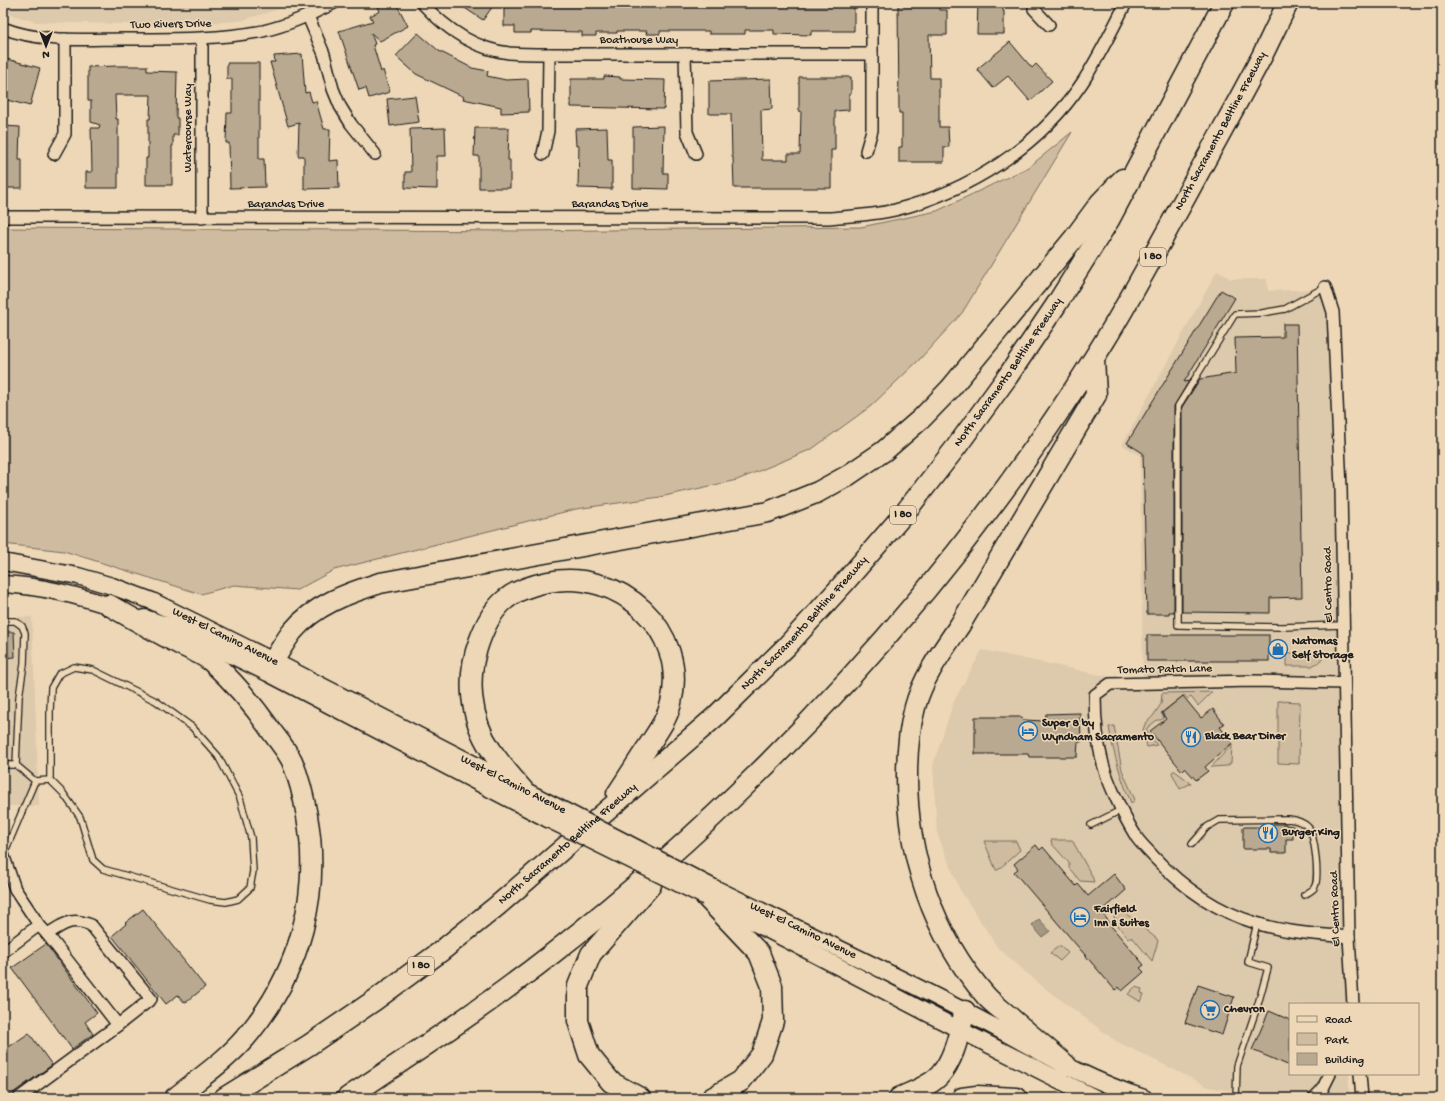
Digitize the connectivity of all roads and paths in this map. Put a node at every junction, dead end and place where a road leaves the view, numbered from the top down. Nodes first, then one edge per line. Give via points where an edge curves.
1 (334, 3) edge
2 (422, 3) edge
3 (872, 3) edge
4 (1034, 3) edge
5 (1126, 3) edge
6 (1224, 3) edge
7 (1288, 3) edge
8 (308, 16) junction
9 (1049, 25) dead end
10 (3, 28) edge
11 (65, 39) junction
12 (202, 39) junction
13 (549, 54) junction
14 (685, 54) junction
15 (872, 54) junction
16 (866, 151) dead end
17 (54, 154) dead end
18 (375, 154) dead end
19 (542, 154) dead end
20 (696, 154) dead end
21 (1138, 163) junction
22 (3, 217) edge
23 (202, 218) junction
24 (1325, 287) joint
25 (1094, 359) junction
26 (3, 562) edge
27 (3, 584) edge
28 (109, 605) junction
29 (3, 621) edge
30 (1343, 625) junction
31 (271, 667) junction
32 (1344, 683) junction
33 (3, 765) edge
34 (16, 765) junction
35 (50, 780) junction
36 (35, 781) junction
37 (523, 790) junction
38 (1121, 810) junction
39 (551, 813) junction
40 (603, 815) junction
41 (1091, 825) dead end
42 (696, 833) junction
43 (1192, 844) dead end
44 (3, 854) edge
45 (709, 892) junction
46 (1304, 895) dead end
47 (1257, 924) junction
48 (39, 925) junction
49 (47, 934) junction
50 (1349, 937) junction
51 (3, 952) edge
52 (1353, 1003) edge
53 (962, 1020) junction
54 (118, 1024) junction
55 (1066, 1065) junction
56 (1330, 1075) edge
57 (1360, 1075) edge
58 (19, 1098) edge
59 (175, 1098) edge
60 (224, 1098) edge
61 (347, 1098) edge
62 (640, 1098) edge
63 (712, 1098) edge
64 (899, 1098) edge
65 (962, 1098) edge
66 (1017, 1098) edge
67 (1095, 1098) edge
68 (1144, 1098) edge
69 (1236, 1098) edge
70 (1314, 1098) edge
71 (1362, 1098) edge

1 - 8 street, Two Rivers Drive
2 - 13 street, Boathouse Way via 452,31 472,42 508,53
3 - 15 street
4 - 9 street via 1034,9
5 - 23 street, Barandas Drive via 1081,84 1038,134 1013,155 961,186 926,201 894,210 862,216 829,218
6 - 21 highway, North Sacramento Beltline Freeway / I 80
7 - 25 highway, North Sacramento Beltline Freeway / I 80 via 1125,308
8 - 12 street, Two Rivers Drive via 265,30
8 - 18 street via 324,54 340,106
10 - 11 street, Two Rivers Drive via 32,36
11 - 12 street, Two Rivers Drive
11 - 17 street via 65,134
12 - 23 street, Watercourse Way
13 - 14 street, Boathouse Way
13 - 19 street via 548,131
14 - 15 street, Boathouse Way
14 - 20 street via 686,132
15 - 16 street via 872,130
21 - 31 highway via 1100,203 950,389 901,437 848,476 818,492 768,512 380,582 329,602 305,619 292,633
21 - 40 highway, North Sacramento Beltline Freeway / I 80 via 1109,220 1056,305 990,402 903,515 769,663 715,717
22 - 23 street, Barandas Drive
24 - 30 street, El Centro Road via 1333,312 1341,488
24 - 30 lane via 1285,309 1235,314 1178,406 1178,625
25 - 42 highway, North Sacramento Beltline Freeway / I 80 via 1006,487 907,612 804,726
25 - 55 highway via 1096,395 924,684 915,707 907,761 909,823 916,859 935,916 948,942 987,997
26 - 31 main road, West El Camino Avenue via 78,576 146,599
27 - 28 main road, West El Camino Avenue via 70,593
28 - 31 main road, West El Camino Avenue via 180,630
28 - 59 highway via 210,661 234,684 259,714 291,761 302,792 310,833 312,869 308,910 286,976 251,1032 230,1054
29 - 34 lane via 15,621 22,626 25,633
30 - 32 street, El Centro Road
31 - 37 main road, West El Camino Avenue
31 - 39 main road, West El Camino Avenue
32 - 38 street, Tomato Patch Lane via 1254,681 1110,684 1095,695 1097,731 1103,765
32 - 50 street, El Centro Road
33 - 34 lane
34 - 36 lane
35 - 35 lane via 80,817 93,860 103,869 210,900 226,902 238,899 250,888 253,871 251,838 240,798 218,756 192,727 156,701 93,670 74,667 59,674 51,688
35 - 36 lane
36 - 44 lane
37 - 39 main road, West El Camino Avenue
37 - 40 highway via 491,750 476,718 471,690 472,667 477,648 493,615 506,599 522,590 556,580 595,583 630,599 654,621 666,641 674,675 671,704 666,717
38 - 41 lane
38 - 47 street, Tomato Patch Lane via 1138,839 1180,882 1216,906
39 - 45 main road, West El Camino Avenue, bridge
40 - 60 highway, North Sacramento Beltline Freeway / I 80 via 440,952 375,1000
42 - 61 highway, North Sacramento Beltline Freeway / I 80 via 552,954 480,1008
42 - 62 highway via 591,954 578,986 578,1022 589,1055 612,1082
43 - 46 lane via 1207,827 1219,820 1298,821 1313,834 1316,859 1316,883 1314,888
44 - 48 street via 15,889
45 - 53 main road, West El Camino Avenue
45 - 63 highway via 759,953 772,986 773,1020 762,1054 741,1081
47 - 50 street, Tomato Patch Lane via 1288,931
47 - 69 lane via 1248,962 1268,968 1236,1066
48 - 49 street
48 - 51 street
49 - 54 street
49 - 54 street via 70,921 91,925 151,999
50 - 52 street, El Centro Road
53 - 55 main road, West El Camino Avenue
53 - 64 highway via 955,1050 940,1075
53 - 67 main road, West El Camino Avenue
54 - 58 street
55 - 68 main road, West El Camino Avenue
56 - 70 street via 1322,1090
57 - 71 street
65 - 66 highway

